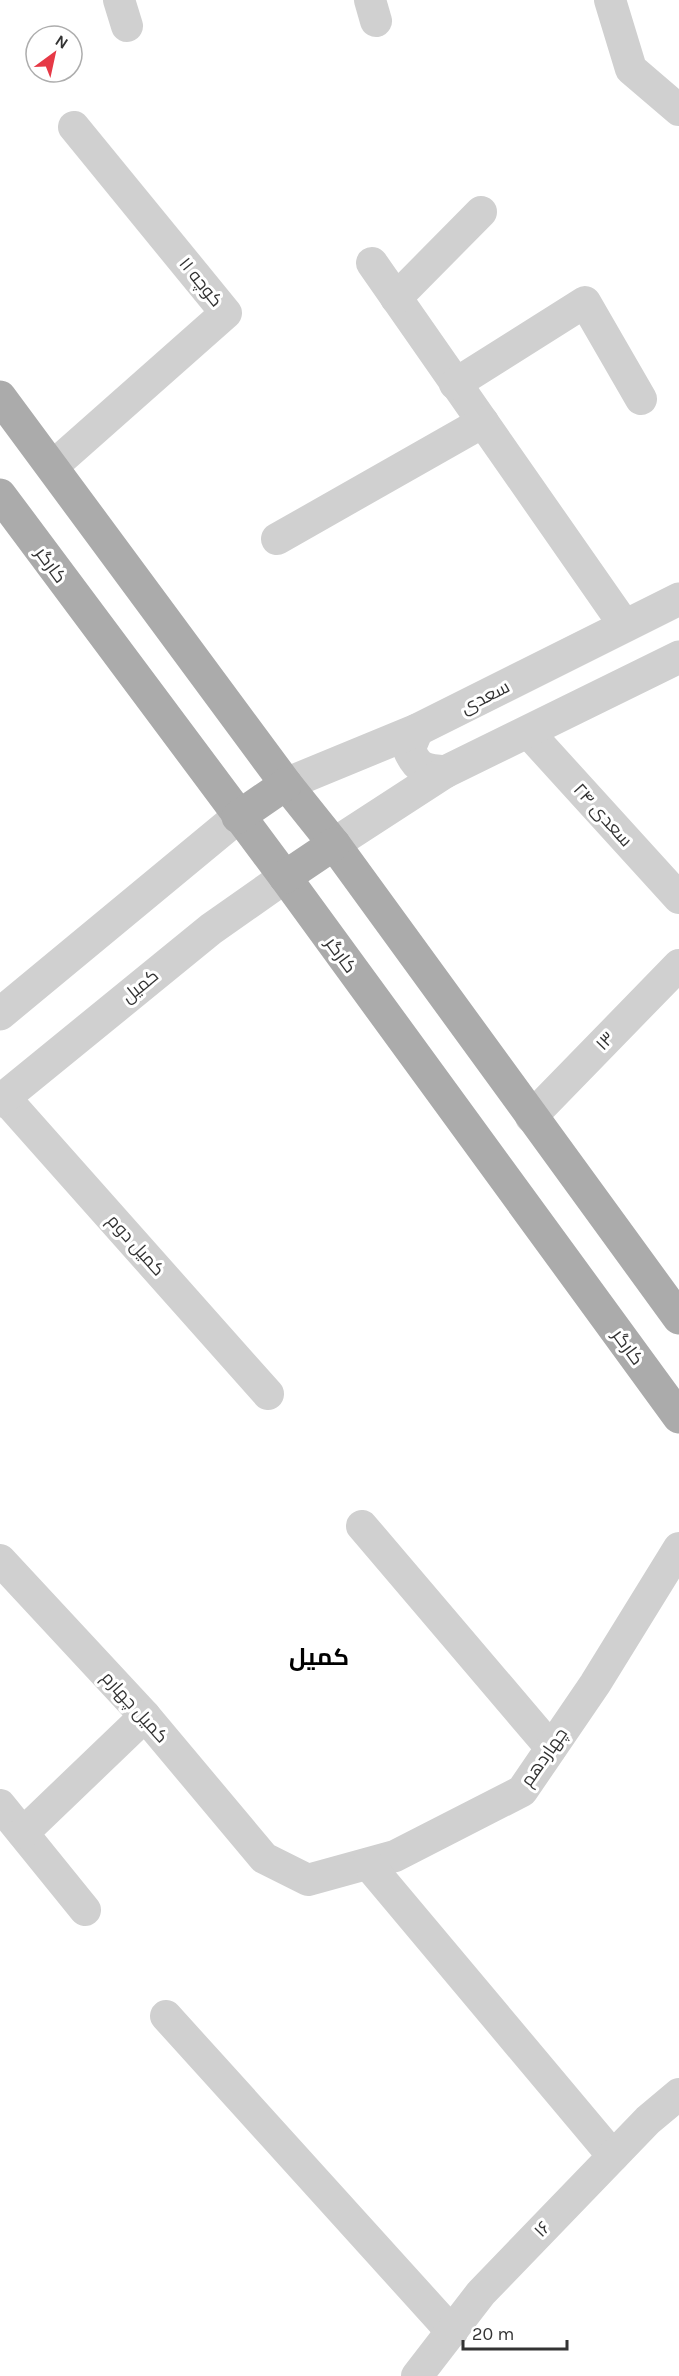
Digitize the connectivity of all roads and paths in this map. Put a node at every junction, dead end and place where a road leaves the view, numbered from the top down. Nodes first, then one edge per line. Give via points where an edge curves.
1 (610, 0) edge
2 (679, 110) edge
3 (74, 127) dead end
4 (481, 212) dead end
5 (372, 263) dead end
6 (396, 298) junction
7 (455, 384) junction
8 (0, 397) edge
9 (640, 399) dead end
10 (483, 422) junction
11 (52, 467) junction
12 (0, 495) edge
13 (277, 539) dead end
14 (679, 600) edge
15 (624, 626) junction
16 (679, 657) edge
17 (417, 730) junction
18 (528, 732) junction
19 (445, 772) junction
20 (285, 783) junction
21 (238, 817) junction
22 (334, 844) junction
23 (285, 877) junction
24 (679, 898) edge
25 (679, 965) edge
26 (0, 1014) edge
27 (2, 1099) edge
28 (531, 1117) junction
29 (679, 1318) edge
30 (267, 1394) dead end
31 (679, 1417) edge
32 (362, 1526) dead end
33 (679, 1548) edge
34 (0, 1560) edge
35 (146, 1716) junction
36 (551, 1748) junction
37 (0, 1805) edge
38 (23, 1833) junction
39 (264, 1858) joint
40 (368, 1864) junction
41 (85, 1910) dead end
42 (166, 2016) dead end
43 (679, 2094) edge
44 (613, 2156) junction
45 (452, 2332) junction
46 (417, 2376) edge

1 - 2 street via 631,69
3 - 11 street, کوچه ۱۱ via 226,313
4 - 6 street
5 - 6 street
6 - 7 street
7 - 9 street via 585,302
7 - 10 street
8 - 11 main road
10 - 13 street
10 - 15 street
11 - 20 main road
12 - 21 main road, کارگر
14 - 15 street, سعدی
15 - 17 street, سعدی
16 - 18 street
17 - 19 street via 409,749 414,762 427,770
17 - 20 street, سعدی
18 - 19 street
18 - 24 street, سعدی ۲۴
19 - 22 street
20 - 21 main road
20 - 22 main road
21 - 23 main road, کارگر
21 - 26 street
22 - 23 main road
22 - 28 main road
23 - 27 street, کمیل via 211,929
23 - 31 main road, کارگر
25 - 28 street, ۱۳
27 - 30 street, کمیل دوم
28 - 29 main road
32 - 36 street
33 - 36 street, چهاردهم
34 - 35 street, کمیل چهارم
35 - 38 street
35 - 39 street, کمیل چهارم
36 - 40 street, چهاردهم via 522,1791 395,1856
37 - 38 street
38 - 41 street
39 - 40 street, چهاردهم via 308,1880
40 - 44 street
42 - 45 street
43 - 44 street, ۱۶
44 - 45 street, ۱۶ via 481,2293
45 - 46 street, ۱۶

